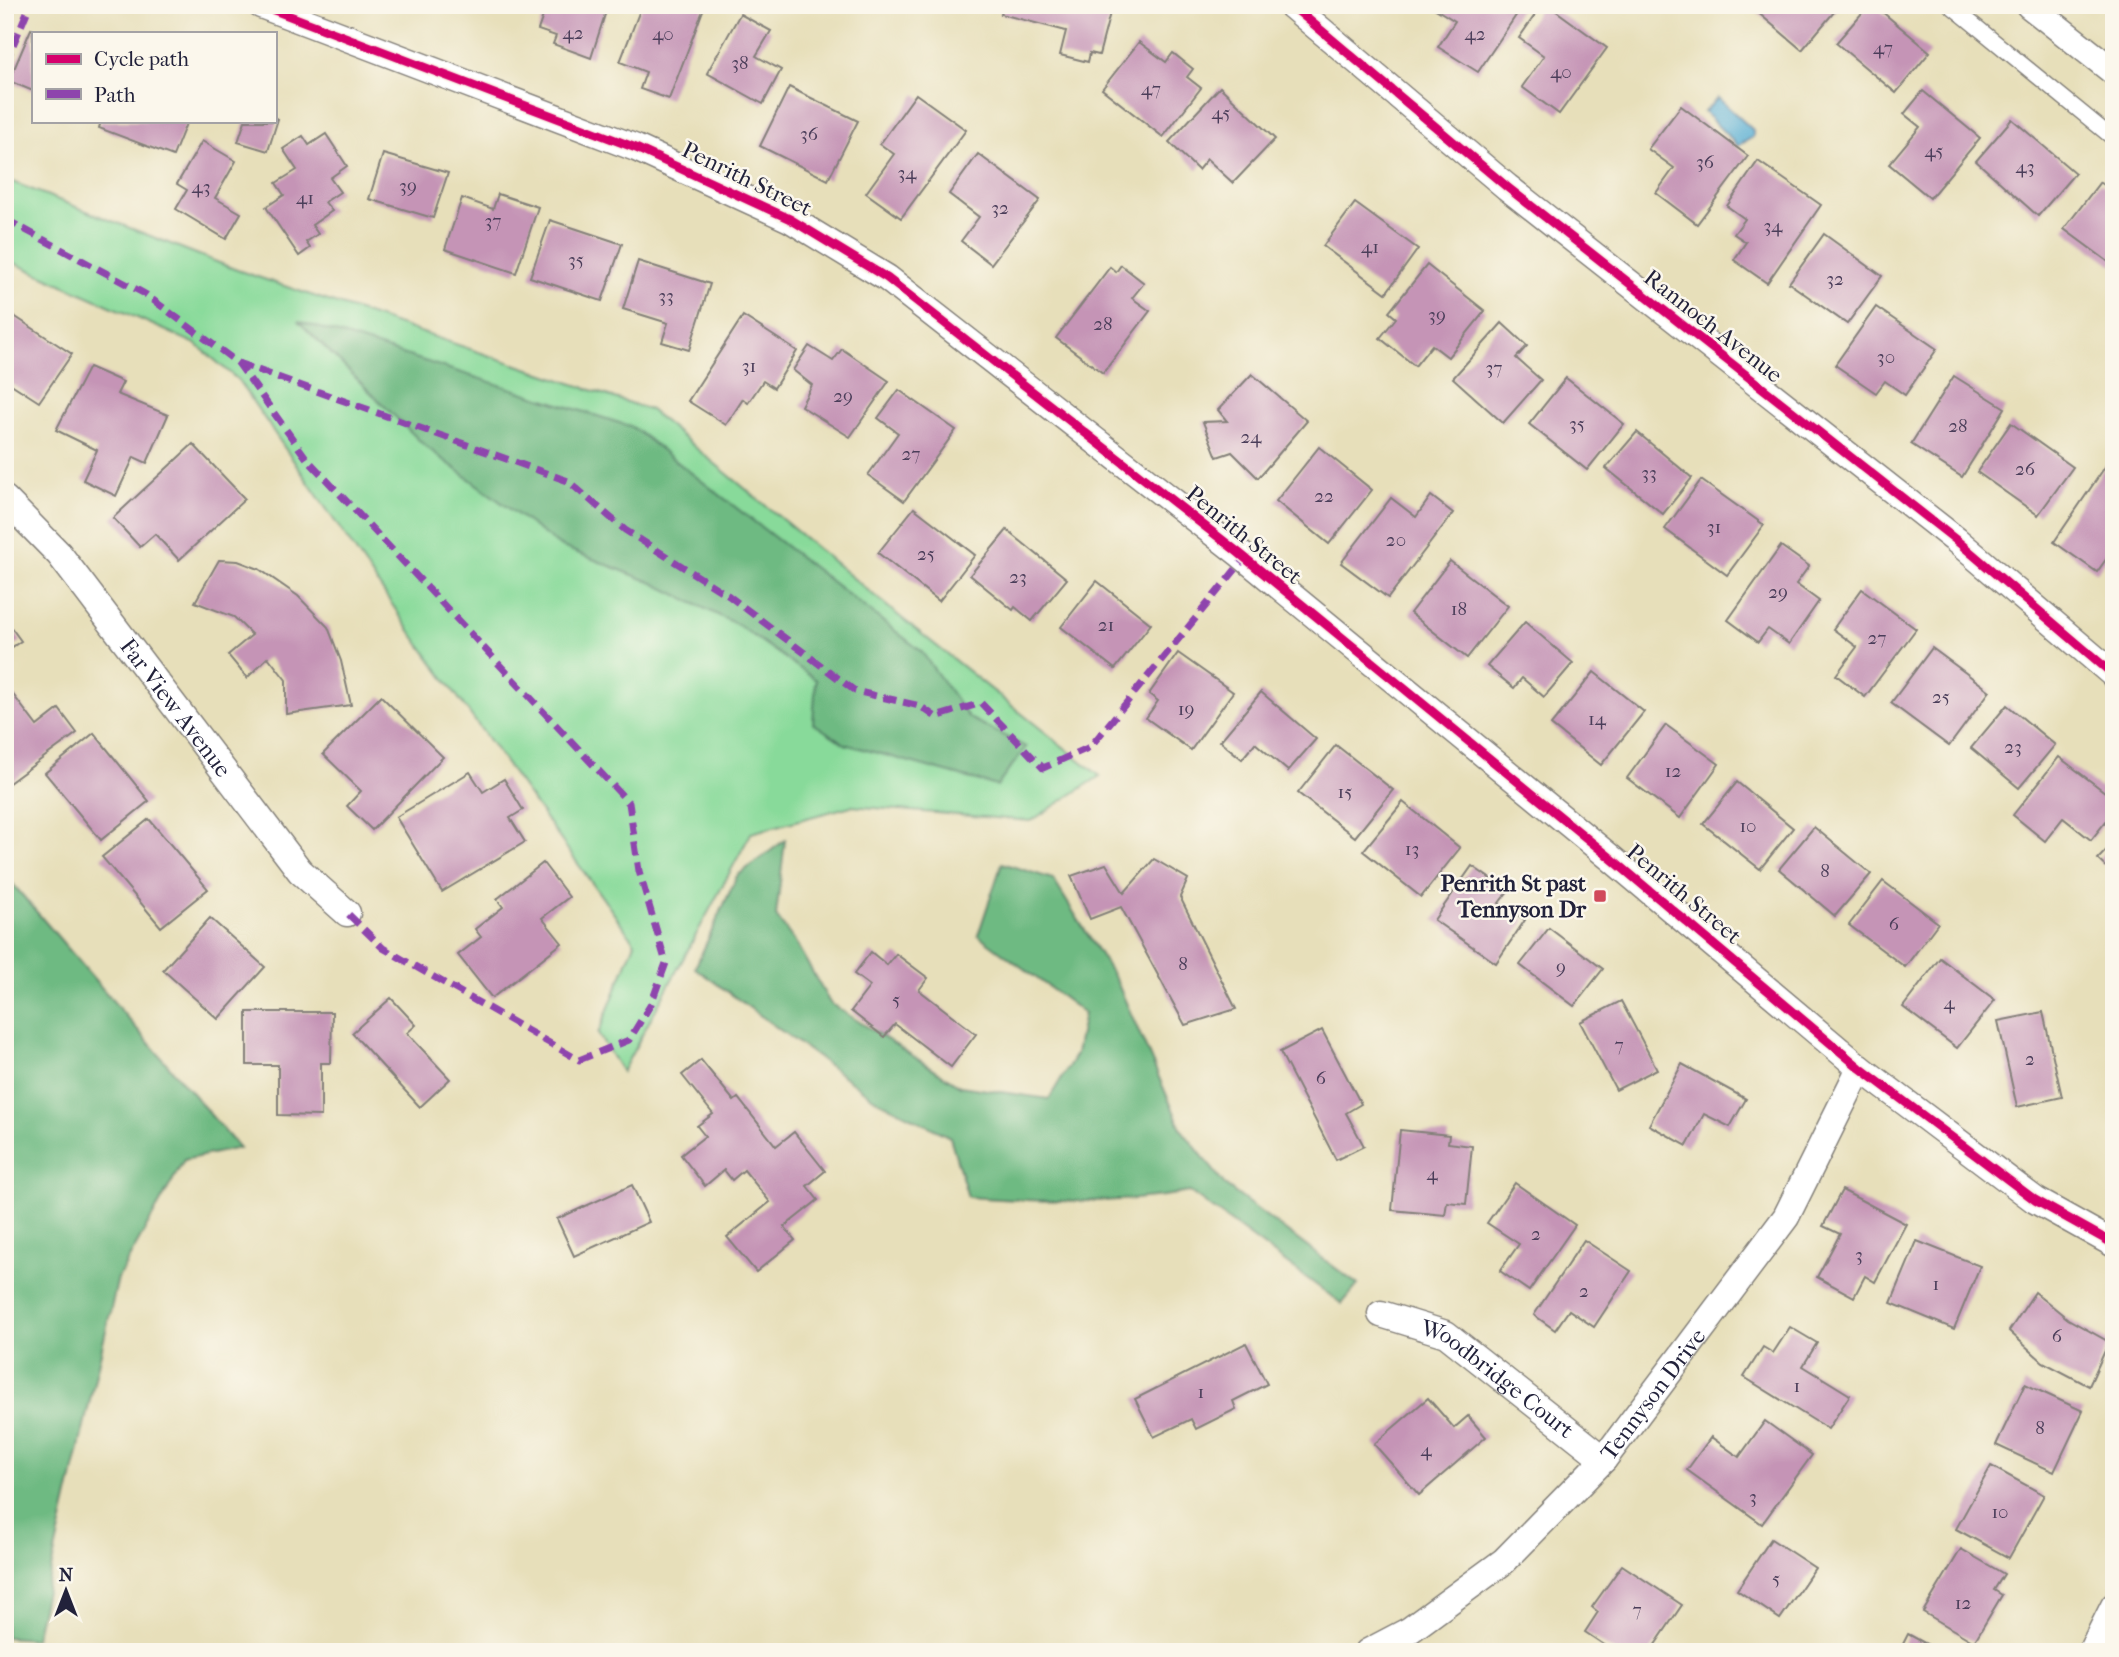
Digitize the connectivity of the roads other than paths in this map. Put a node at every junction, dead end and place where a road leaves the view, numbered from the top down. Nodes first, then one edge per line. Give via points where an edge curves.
1 (261, 5) edge
2 (1291, 5) edge
3 (1950, 5) edge
4 (2029, 5) edge
5 (2114, 72) edge
6 (2114, 139) edge
7 (5, 499) edge
8 (2114, 675) edge
9 (347, 913) dead end
10 (1860, 1068) junction
11 (2114, 1244) edge
12 (1381, 1314) dead end
13 (1604, 1459) junction
14 (2114, 1606) edge
15 (1368, 1652) edge
16 (2091, 1652) edge

1 - 10 street, Penrith Street via 636,148 790,219 887,278 1239,554
2 - 8 street, Rannoch Avenue via 1559,229 1956,540
3 - 6 lane
4 - 5 street
7 - 9 street, Far View Avenue via 59,554 300,872
10 - 11 street, Penrith Street via 2035,1200
10 - 13 street, Tennyson Drive via 1786,1217
12 - 13 street, Woodbridge Court via 1446,1334
13 - 15 street, Tennyson Drive via 1504,1561 1410,1630
14 - 16 street

